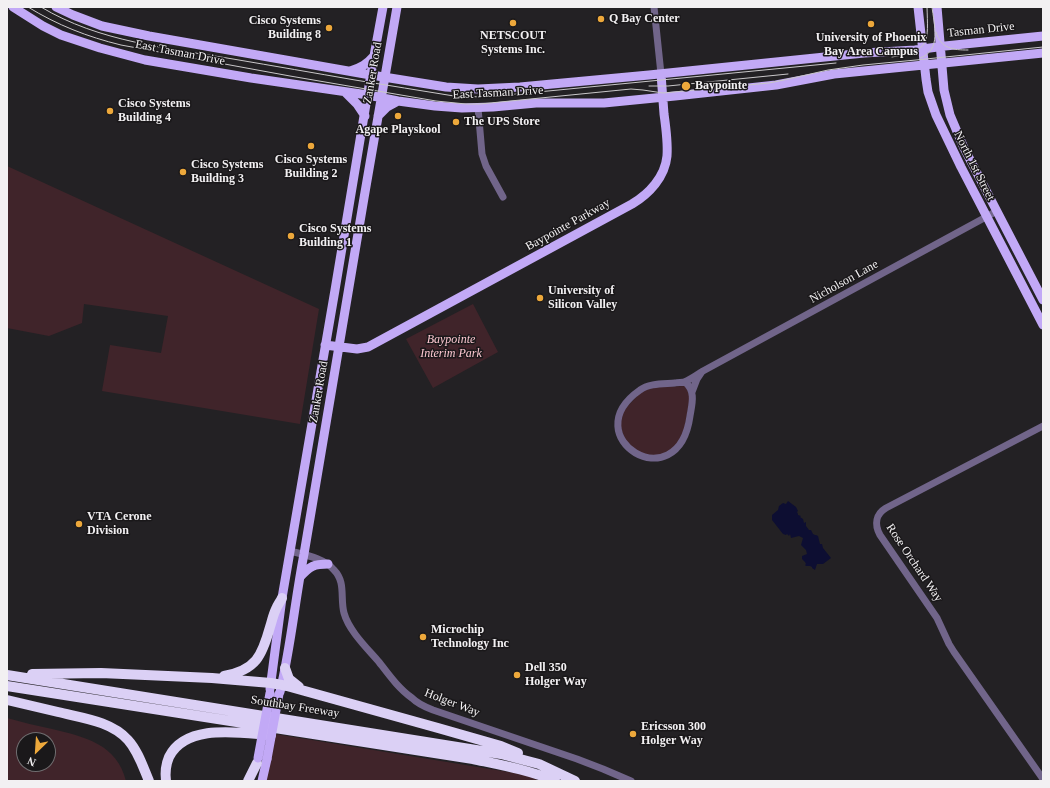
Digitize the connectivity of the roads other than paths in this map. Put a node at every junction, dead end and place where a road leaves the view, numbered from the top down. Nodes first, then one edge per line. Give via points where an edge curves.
1 (13, 7) edge
2 (56, 7) edge
3 (383, 7) edge
4 (397, 7) edge
5 (654, 7) edge
6 (918, 7) edge
7 (937, 7) edge
8 (1043, 36) edge
9 (940, 46) junction
10 (922, 49) junction
11 (1043, 53) edge
12 (374, 56) junction
13 (388, 60) junction
14 (942, 63) junction
15 (924, 65) junction
16 (349, 72) junction
17 (661, 74) junction
18 (371, 75) junction
19 (385, 77) junction
20 (404, 80) junction
21 (344, 92) junction
22 (368, 95) junction
23 (663, 97) junction
24 (382, 98) junction
25 (398, 101) junction
26 (478, 108) junction
27 (365, 116) junction
28 (378, 116) junction
29 (503, 197) dead end
30 (997, 211) junction
31 (987, 217) junction
32 (1043, 300) edge
33 (1043, 325) edge
34 (325, 345) junction
35 (339, 347) junction
36 (703, 371) junction
37 (685, 382) junction
38 (692, 392) junction
39 (1043, 426) edge
40 (290, 551) junction
41 (304, 554) junction
42 (328, 564) junction
43 (299, 578) junction
44 (282, 598) junction
45 (285, 668) junction
46 (7, 675) edge
47 (212, 678) junction
48 (7, 686) edge
49 (270, 688) junction
50 (7, 690) edge
51 (280, 690) junction
52 (315, 694) junction
53 (7, 700) edge
54 (288, 736) junction
55 (258, 761) junction
56 (539, 764) junction
57 (1043, 779) edge
58 (149, 781) edge
59 (166, 781) edge
60 (248, 781) edge
61 (253, 781) edge
62 (262, 781) edge
63 (544, 781) edge
64 (555, 781) edge
65 (575, 781) edge
66 (631, 781) edge

1 - 21 main road, East Tasman Drive via 61,35 128,56
2 - 16 main road, East Tasman Drive via 117,30
3 - 12 main road, Zanker Road
4 - 13 main road, Zanker Road
5 - 17 street, Baypointe Parkway
6 - 10 main road, North 1st Street
7 - 9 main road, North 1st Street
8 - 9 main road, Tasman Drive
9 - 10 main road, Tasman Drive
9 - 14 main road, North 1st Street
10 - 15 main road, North 1st Street
10 - 17 main road, East Tasman Drive
11 - 14 main road
12 - 16 main road via 364,66
12 - 18 main road, Zanker Road
13 - 19 main road, Zanker Road
13 - 20 main road via 393,71
14 - 15 main road
14 - 30 main road, North 1st Street via 944,90 954,127
15 - 23 main road, East Tasman Drive via 834,74 771,86
15 - 31 main road, North 1st Street via 928,92 936,115
16 - 18 main road, East Tasman Drive
17 - 20 main road, East Tasman Drive via 493,89 446,87
17 - 23 main road, Baypointe Parkway
18 - 19 main road, East Tasman Drive
18 - 22 main road, Zanker Road
19 - 20 main road, East Tasman Drive
19 - 24 main road, Zanker Road
21 - 22 main road, East Tasman Drive
21 - 27 main road via 358,104
22 - 24 main road, East Tasman Drive
22 - 27 main road, Zanker Road
23 - 26 main road, East Tasman Drive via 604,103 536,103
23 - 35 main road, Baypointe Parkway via 667,157 660,177 640,199 368,348
24 - 25 main road, East Tasman Drive
24 - 28 main road, Zanker Road
25 - 26 main road, East Tasman Drive via 449,108
25 - 28 main road
26 - 29 street via 482,154
27 - 34 main road, Zanker Road
28 - 35 main road, Zanker Road
30 - 31 street, Nicholson Lane
30 - 32 main road, North 1st Street
31 - 33 main road, North 1st Street
31 - 36 street, Nicholson Lane
34 - 35 main road, Baypointe Parkway
34 - 40 main road, Zanker Road
35 - 41 main road, Zanker Road
36 - 37 street, Nicholson Lane
36 - 38 street, Nicholson Lane
37 - 38 street
37 - 38 street, Nicholson Lane via 641,389 629,399 618,416 618,433 625,444 639,455 648,458 668,455 676,449 685,436
39 - 57 street, Rose Orchard Way via 882,510 876,519 876,525 938,618 954,652
40 - 41 street, Holger Way
40 - 44 main road, Zanker Road
41 - 42 street, Holger Way
41 - 43 main road, Zanker Road
42 - 43 main road via 312,566
42 - 66 street, Holger Way via 340,579 342,606 351,628 411,698 433,710 577,759
43 - 45 main road, Zanker Road
44 - 47 highway via 275,610 260,656 242,672
44 - 49 main road, Zanker Road
45 - 51 main road, Zanker Road
45 - 52 highway via 291,682
46 - 47 highway via 101,673
46 - 56 highway, Southbay Freeway via 470,748
47 - 49 highway
48 - 64 highway via 473,759 540,774
49 - 51 highway
49 - 55 main road, Zanker Road, bridge
50 - 54 highway
51 - 52 highway
51 - 62 main road, Zanker Road, bridge
52 - 56 highway via 501,746 527,756
53 - 58 highway via 102,723 112,728 129,741
54 - 59 highway via 221,732 185,739 177,745 168,760
54 - 63 highway via 498,768
55 - 60 highway
55 - 61 street, Zanker Road
56 - 65 highway, Southbay Freeway

